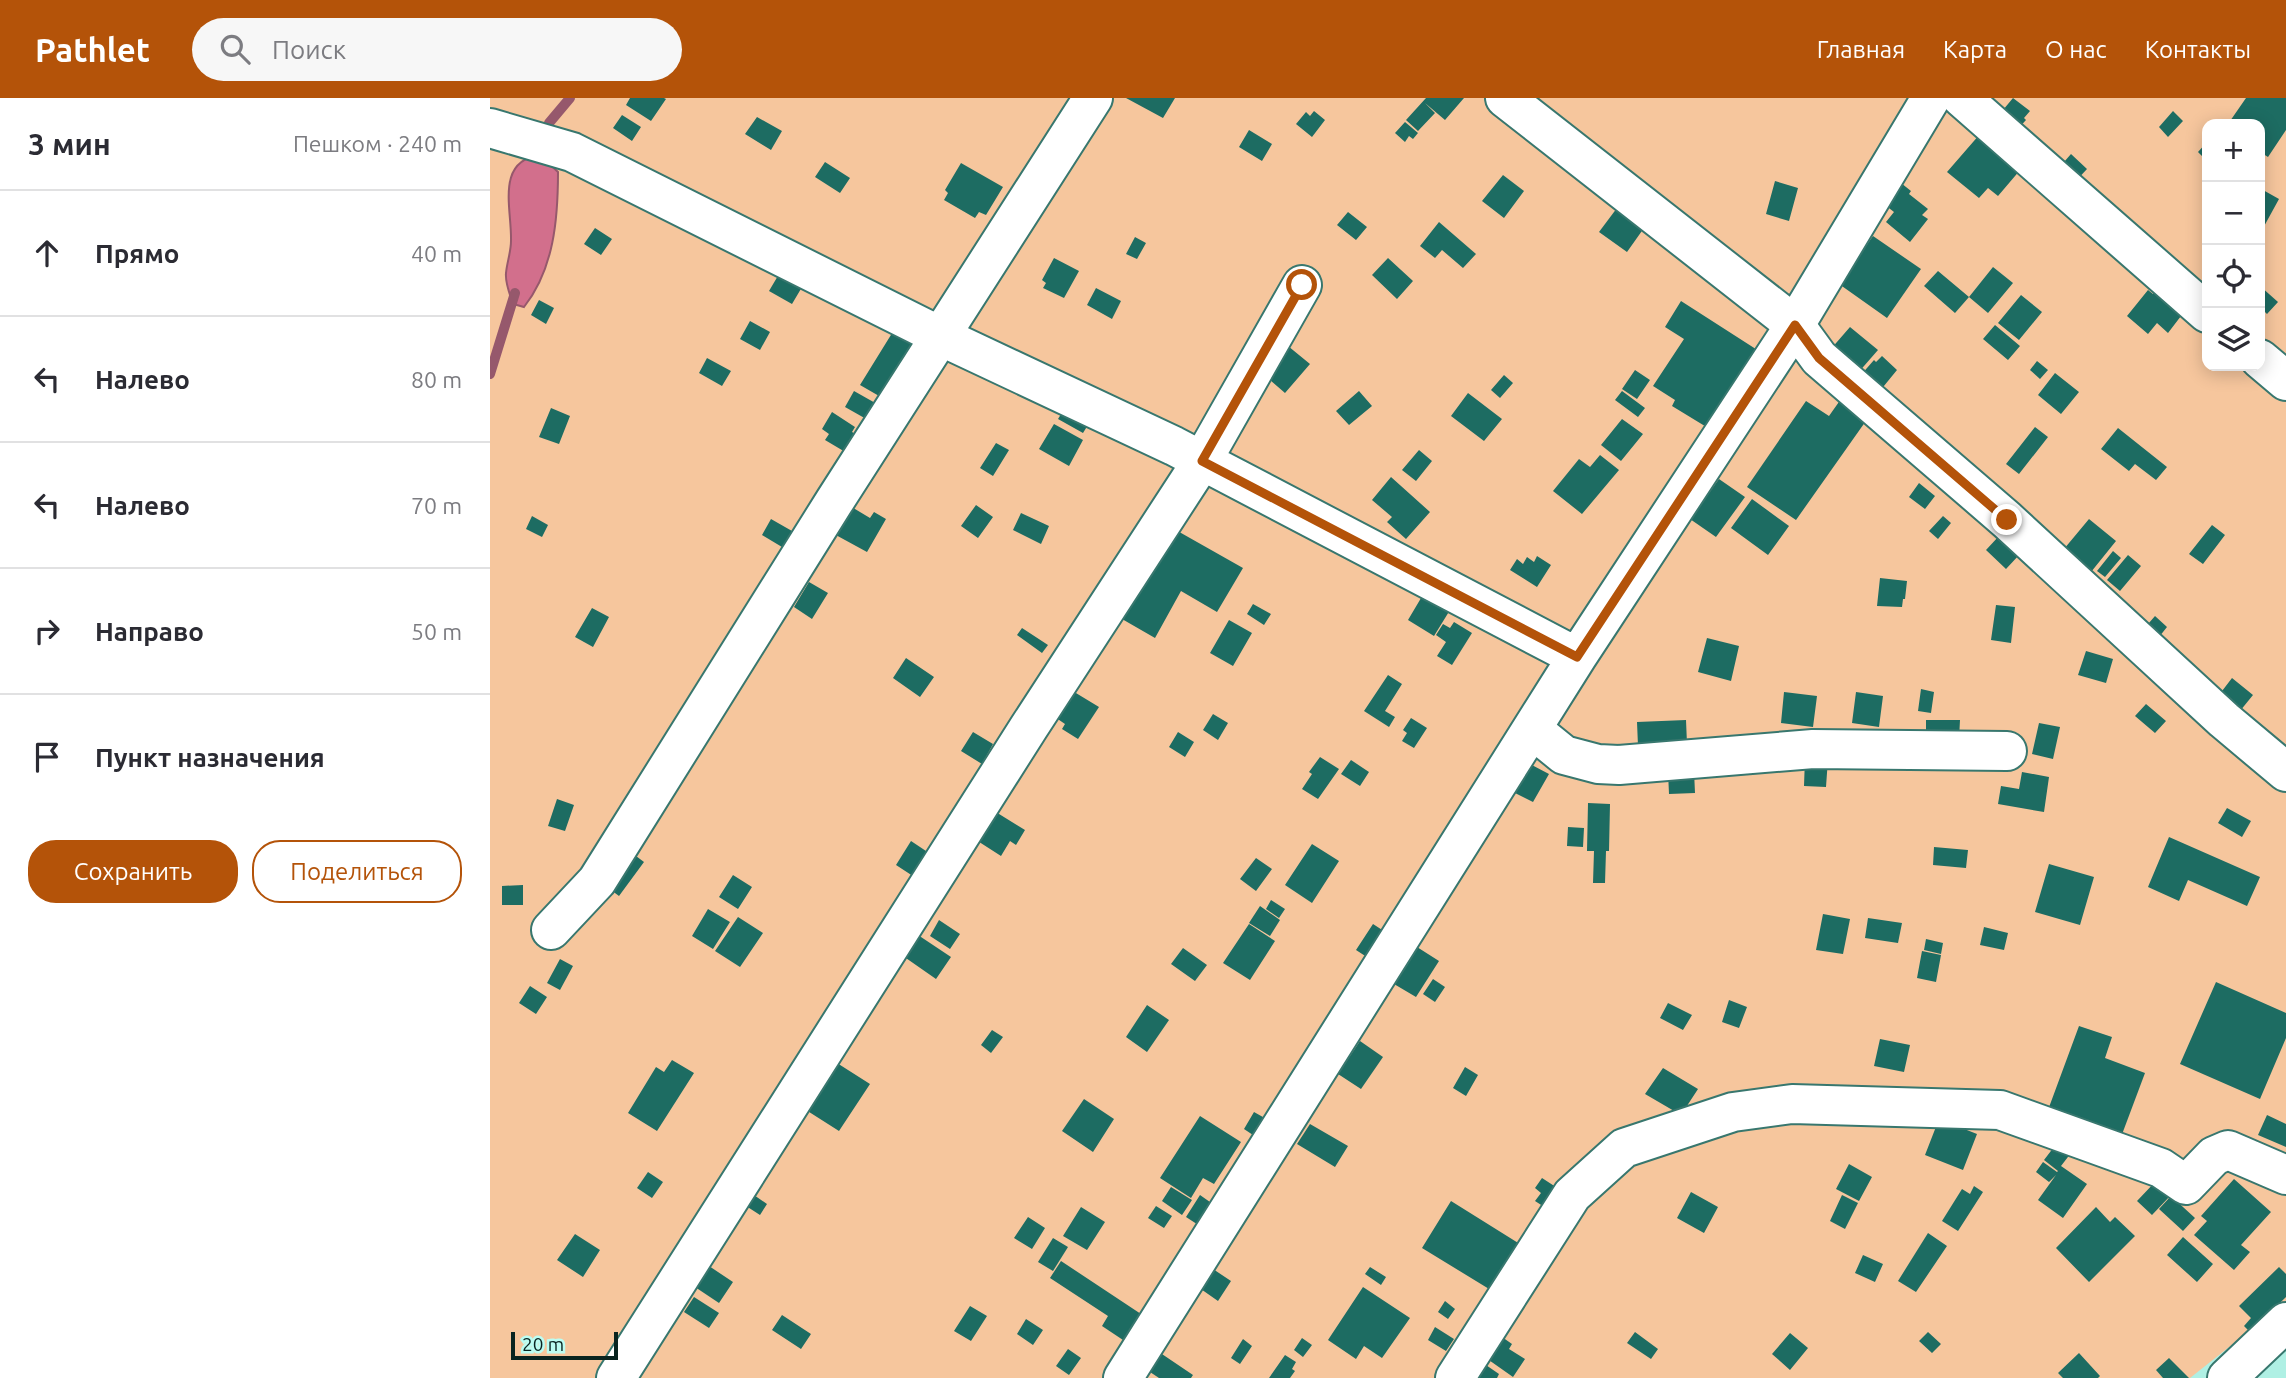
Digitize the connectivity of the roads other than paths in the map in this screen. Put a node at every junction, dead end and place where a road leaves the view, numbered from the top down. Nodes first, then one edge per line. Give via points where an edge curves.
1 (1093, 98) edge
2 (1505, 98) edge
3 (1931, 98) edge
4 (1962, 98) edge
5 (490, 128) edge
6 (1302, 285) dead end
7 (2202, 309) edge
8 (1795, 325) junction
9 (940, 335) junction
10 (2265, 363) edge
11 (2286, 382) edge
12 (1202, 461) junction
13 (1577, 657) junction
14 (1532, 729) junction
15 (2007, 751) dead end
16 (2286, 772) edge
17 (551, 930) dead end
18 (2286, 1175) edge
19 (2286, 1322) edge
20 (616, 1378) edge
21 (1124, 1378) edge
22 (1455, 1378) edge
23 (2227, 1378) edge

1 - 9 lane
2 - 8 lane
3 - 8 lane
4 - 7 lane
5 - 9 lane via 572,152
6 - 12 lane
8 - 13 lane
8 - 16 lane via 1819,358
9 - 12 lane
9 - 17 lane via 597,881
10 - 11 lane
12 - 13 lane
12 - 20 lane
13 - 14 lane
14 - 15 lane via 1564,755 1619,765 1813,749
14 - 21 lane
18 - 22 lane via 2228,1150 2214,1156 2186,1185 2161,1168 2000,1111 1792,1104 1733,1112 1625,1148 1572,1195
19 - 23 lane

